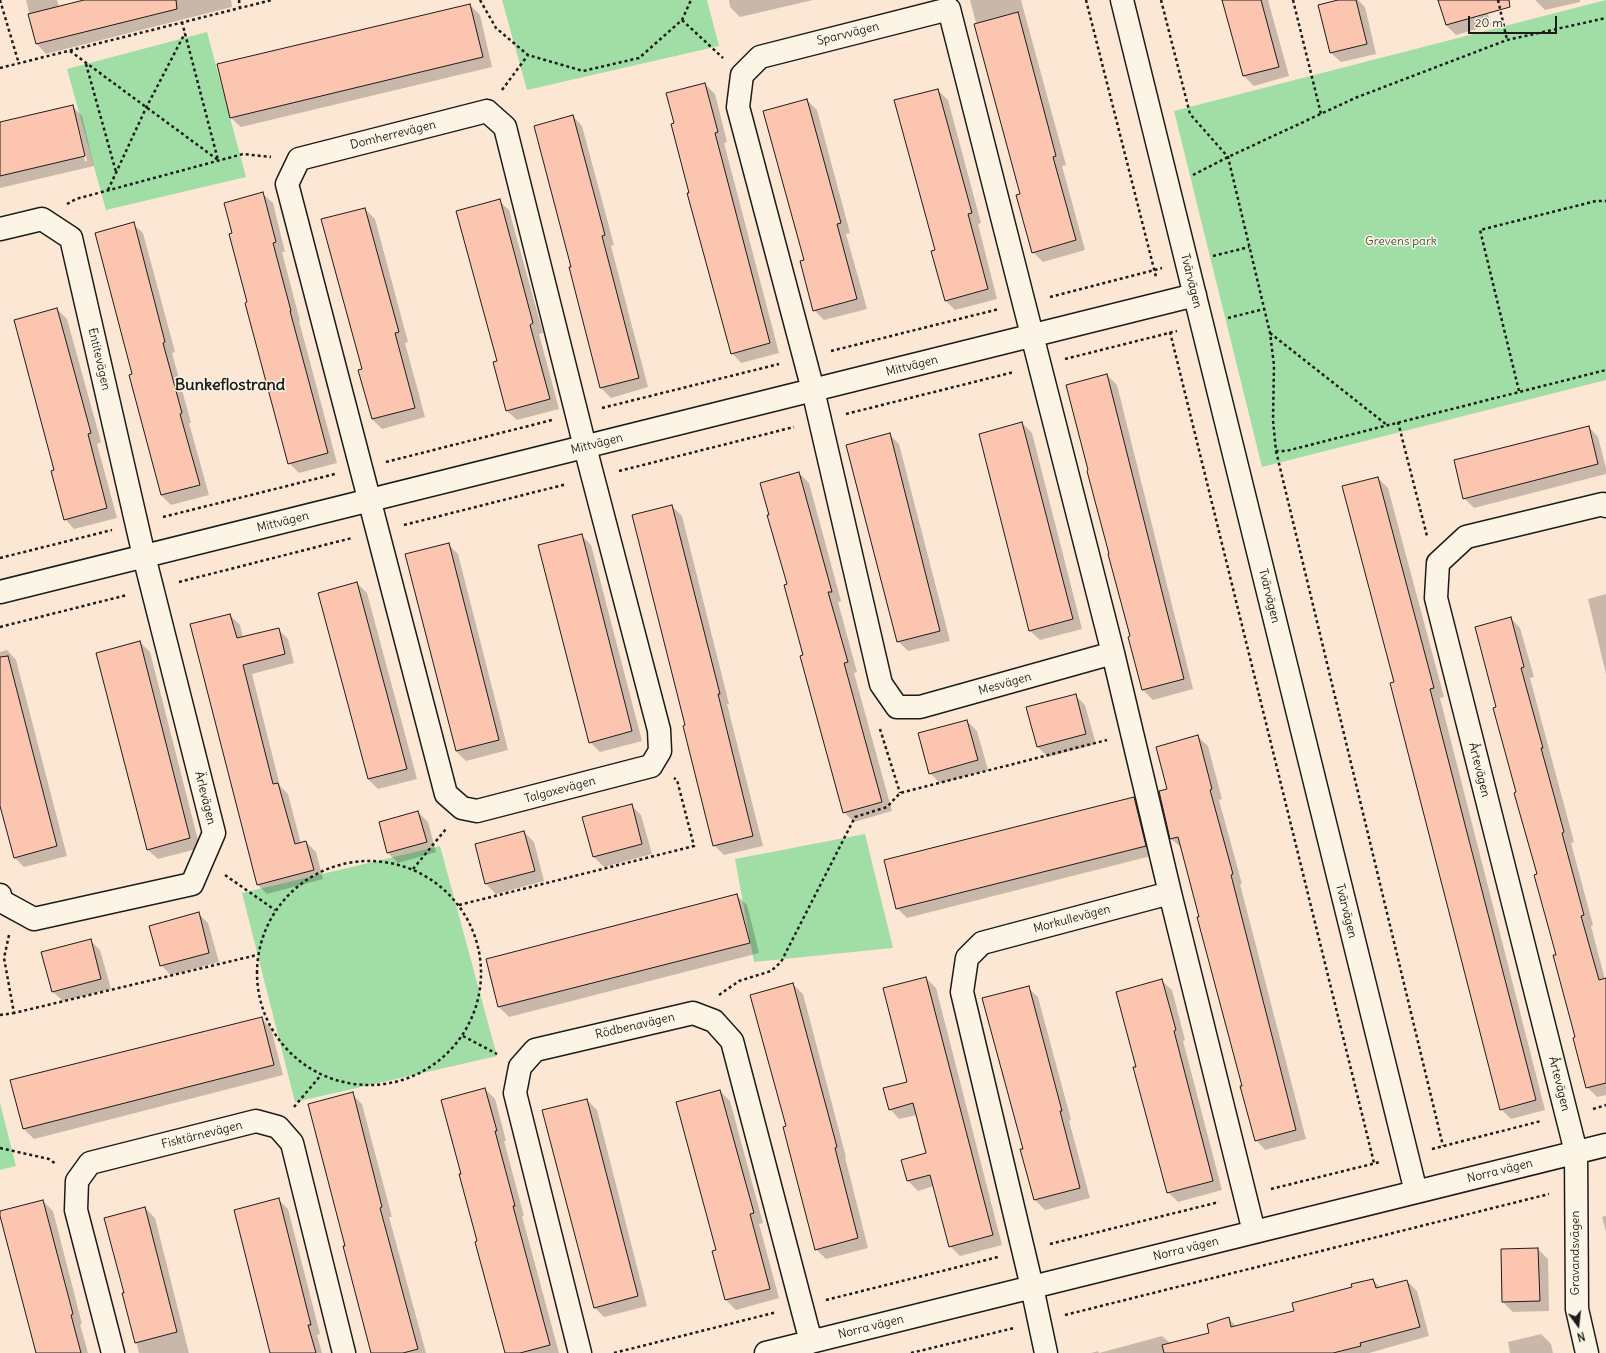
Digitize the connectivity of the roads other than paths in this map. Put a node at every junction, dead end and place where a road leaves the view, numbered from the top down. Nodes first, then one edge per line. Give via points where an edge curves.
1 (1122, 0) edge
2 (948, 4) edge
3 (0, 229) edge
4 (1194, 295) junction
5 (1032, 336) junction
6 (813, 390) junction
7 (585, 447) junction
8 (368, 500) junction
9 (1606, 506) edge
10 (144, 556) junction
11 (0, 592) edge
12 (1113, 653) junction
13 (1170, 893) junction
14 (8, 902) edge
15 (1606, 1145) edge
16 (1576, 1152) junction
17 (1416, 1192) junction
18 (1254, 1232) junction
19 (1032, 1287) junction
20 (811, 1342) junction
21 (113, 1353) edge
22 (344, 1353) edge
23 (580, 1353) edge
24 (766, 1353) edge
25 (1046, 1353) edge
26 (1587, 1353) edge

1 - 4 street, Tvärvägen
2 - 5 street, Sparvvägen
2 - 6 street, Sparvvägen via 760,57 742,76 738,107
3 - 10 street, Entitevägen via 42,219 71,238
4 - 5 street, Mittvägen
4 - 17 street, Tvärvägen
5 - 6 street, Mittvägen
5 - 12 street
6 - 7 street, Mittvägen
6 - 12 street, Mesvägen via 881,684 897,706 920,707
7 - 8 street, Mittvägen
7 - 8 street, Talgoxevägen via 659,730 660,751 651,766 477,811 462,808 446,794
7 - 8 street, Domherrevägen via 505,127 487,111 299,159 286,184
8 - 10 street, Mittvägen
9 - 16 street, Årtevägen via 1603,504 1466,537 1438,563 1436,598
10 - 11 street, Mittvägen
10 - 14 street, Ärlevägen via 214,834 192,884 34,919
12 - 13 street
13 - 18 street
13 - 19 street, Morkullevägen via 982,943 967,958 962,992
15 - 16 street, Norra vägen
16 - 17 street, Norra vägen
16 - 26 street, Gravandsvägen via 1576,1309
17 - 18 street, Norra vägen
18 - 19 street, Norra vägen
19 - 20 street, Norra vägen
19 - 25 street, Morkullevägen
20 - 23 street, Rödbenavägen via 732,1041 714,1021 693,1013 535,1050 520,1067 515,1093
20 - 24 street, Norra vägen
21 - 22 street, Fisktärnevägen via 76,1210 76,1181 90,1163 256,1121 278,1127 292,1143

